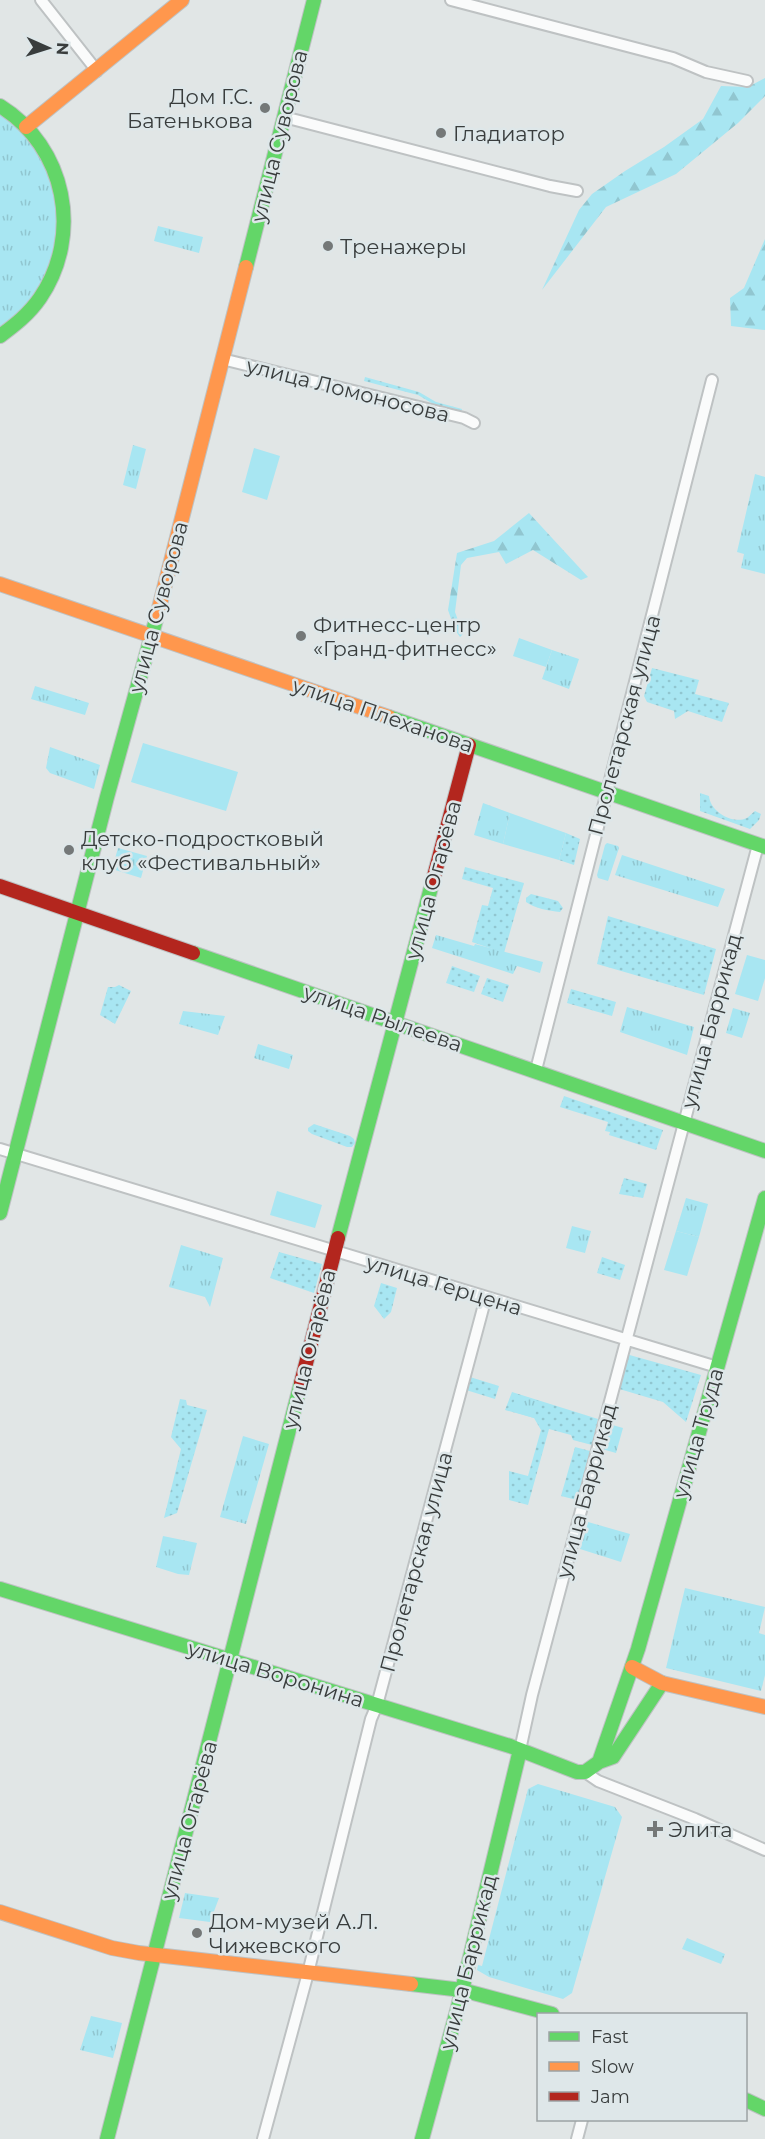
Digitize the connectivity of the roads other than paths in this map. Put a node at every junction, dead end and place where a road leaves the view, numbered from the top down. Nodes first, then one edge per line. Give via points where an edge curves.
1 (41, 0) edge
2 (182, 0) edge
3 (314, 0) edge
4 (451, 0) edge
5 (97, 71) junction
6 (747, 81) dead end
7 (0, 106) edge
8 (284, 117) junction
9 (26, 127) junction
10 (577, 191) dead end
11 (0, 336) edge
12 (222, 359) junction
13 (712, 380) dead end
14 (474, 423) dead end
15 (0, 584) edge
16 (152, 635) junction
17 (469, 745) junction
18 (606, 793) junction
19 (761, 846) edge
20 (0, 886) edge
21 (77, 914) junction
22 (396, 1022) junction
23 (536, 1070) junction
24 (684, 1122) junction
25 (0, 1149) edge
26 (765, 1151) edge
27 (15, 1154) junction
28 (765, 1198) edge
29 (0, 1213) edge
30 (334, 1251) junction
31 (486, 1297) junction
32 (626, 1340) junction
33 (717, 1367) junction
34 (0, 1589) edge
35 (230, 1660) junction
36 (632, 1667) junction
37 (662, 1683) junction
38 (378, 1705) junction
39 (765, 1707) edge
40 (520, 1750) junction
41 (550, 1763) junction
42 (592, 1767) junction
43 (514, 1779) junction
44 (765, 1850) edge
45 (0, 1912) edge
46 (154, 1955) junction
47 (308, 1974) junction
48 (462, 1990) junction
49 (548, 2013) edge
50 (747, 2100) edge
51 (765, 2109) edge
52 (582, 2121) edge
53 (107, 2139) edge
54 (262, 2139) edge
55 (422, 2139) edge
56 (577, 2139) edge

1 - 5 street
2 - 5 street
3 - 8 street, улица Суворова
4 - 6 street
5 - 9 street
7 - 9 street
8 - 10 street
8 - 12 street, улица Суворова
9 - 11 street via 52,163 61,187 64,239 59,264 48,288 33,309
12 - 14 street, улица Ломоносова
12 - 16 street, улица Суворова
13 - 18 street, Пролетарская улица
15 - 16 street, улица Плеханова
16 - 17 street, улица Плеханова
16 - 21 street, улица Суворова
17 - 18 street, улица Плеханова
17 - 22 street, улица Огарёва
18 - 19 street, улица Плеханова
18 - 23 street, Пролетарская улица
19 - 24 street, улица Баррикад
20 - 21 street, улица Рылеева
21 - 22 street, улица Рылеева
21 - 27 street, улица Суворова
22 - 23 street, улица Рылеева
22 - 30 street, улица Огарёва
23 - 24 street, улица Рылеева
24 - 26 street, улица Рылеева
24 - 32 street, улица Баррикад
25 - 27 street, улица Герцена
27 - 29 street, улица Суворова
27 - 30 street, улица Герцена
28 - 33 street, улица Труда
30 - 31 street, улица Герцена
30 - 35 street, улица Огарёва
31 - 32 street, улица Герцена
31 - 38 street, Пролетарская улица
32 - 33 street, улица Герцена
32 - 40 street, улица Баррикад
33 - 36 street, улица Труда
34 - 35 street, улица Воронина
35 - 38 street, улица Воронина
35 - 46 street, улица Огарёва
36 - 37 street
36 - 42 street, улица Труда
37 - 39 street
37 - 42 street via 613,1757
38 - 40 street, улица Воронина
38 - 47 street, Пролетарская улица via 371,1719
40 - 41 street, улица Воронина
40 - 43 street, улица Баррикад
41 - 42 street via 577,1772
41 - 43 street via 529,1768
42 - 44 street via 598,1781
43 - 48 street, улица Баррикад
45 - 46 street via 112,1948
46 - 47 street
46 - 53 street, улица Огарёва
47 - 48 street
47 - 54 street, Пролетарская улица
48 - 49 street
48 - 55 street, улица Баррикад
50 - 51 street
52 - 56 street

